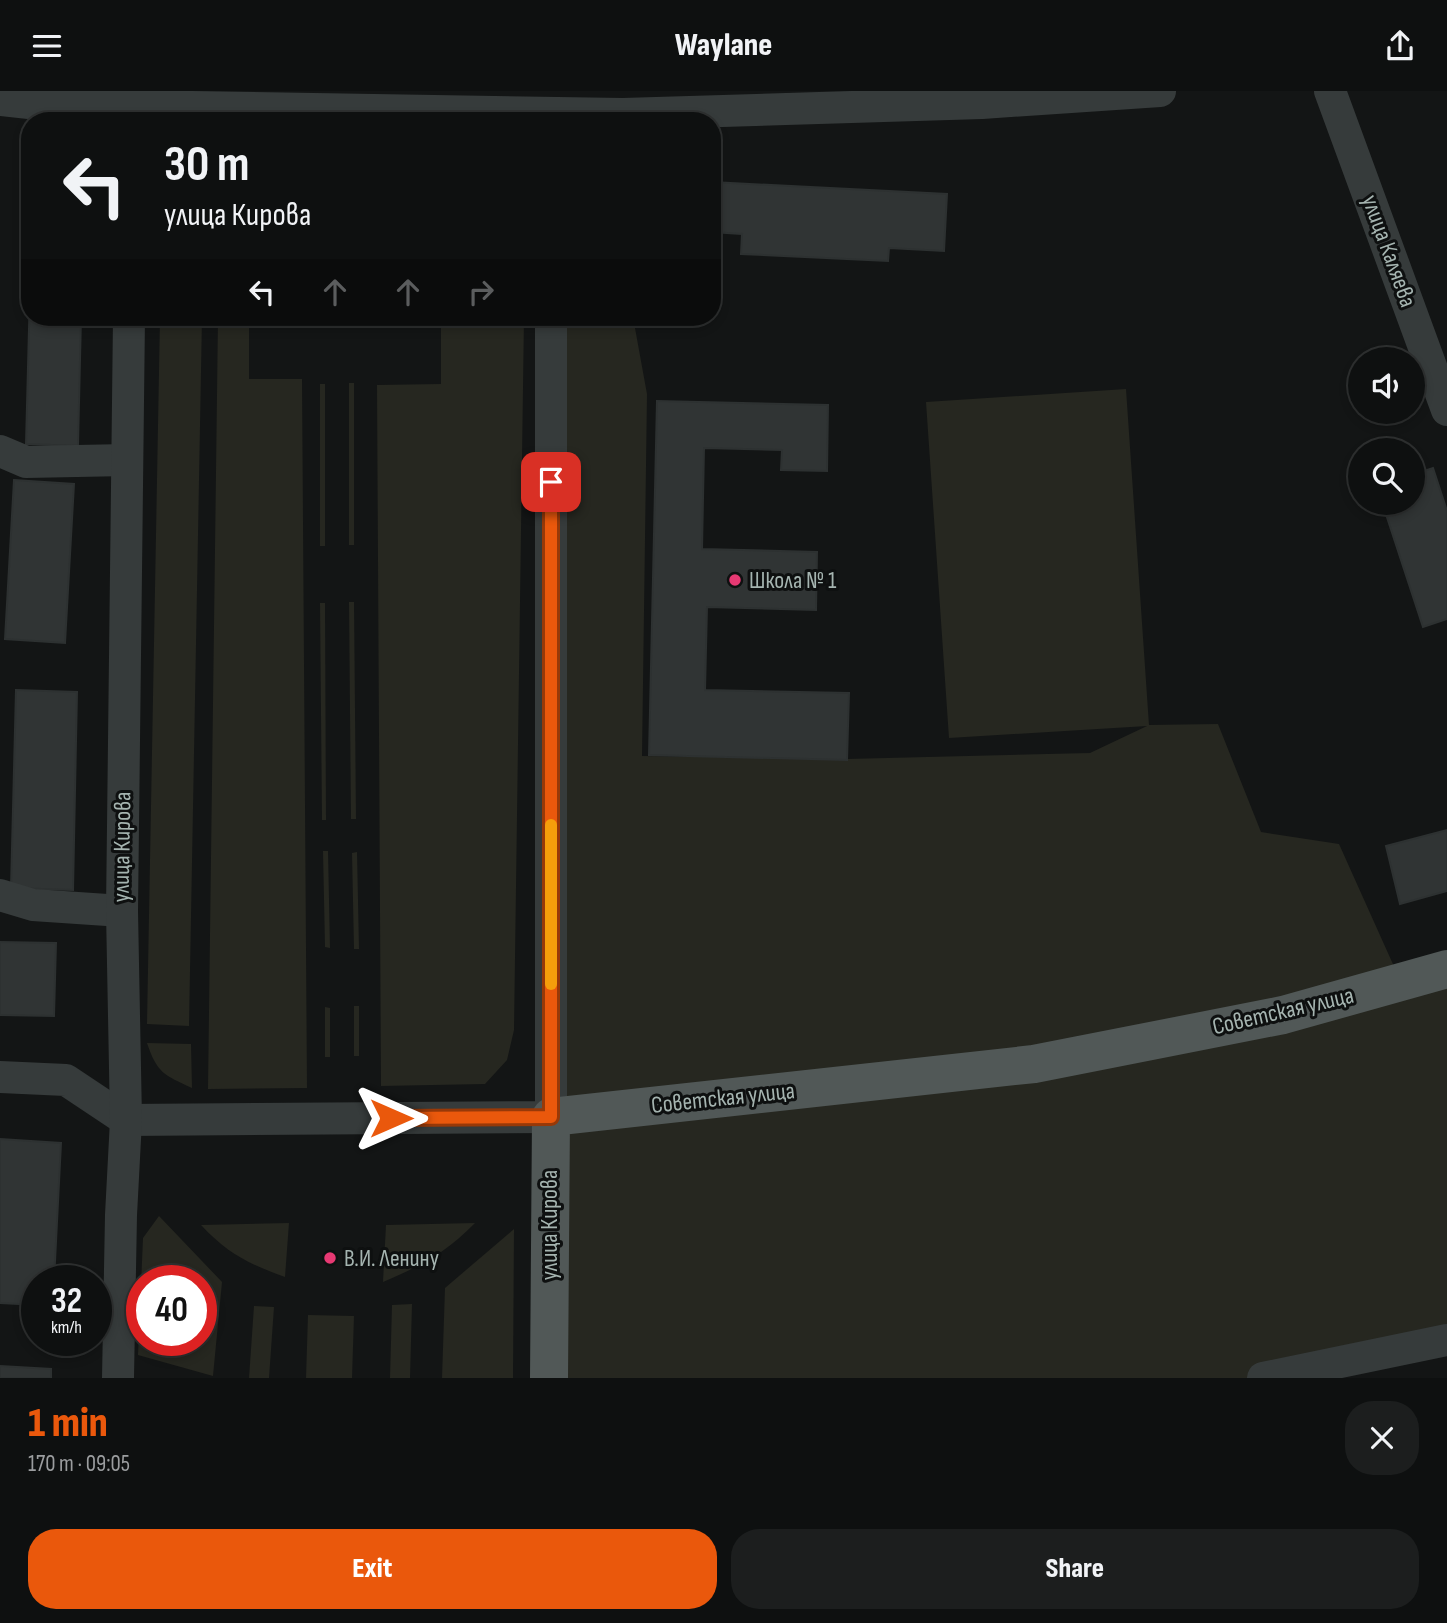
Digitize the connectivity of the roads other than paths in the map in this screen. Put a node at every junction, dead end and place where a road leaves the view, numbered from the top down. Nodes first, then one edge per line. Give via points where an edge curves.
1 (1160, 91) edge
2 (1330, 91) edge
3 (0, 100) edge
4 (131, 106) edge
5 (551, 109) edge
6 (594, 112) edge
7 (688, 112) edge
8 (129, 326) edge
9 (551, 326) edge
10 (1447, 410) edge
11 (0, 451) edge
12 (127, 460) junction
13 (0, 895) edge
14 (122, 911) junction
15 (1447, 969) edge
16 (0, 1077) edge
17 (551, 1117) junction
18 (126, 1120) junction
19 (1447, 1340) edge
20 (118, 1378) edge
21 (549, 1378) edge
22 (1264, 1378) edge

1 - 7 street via 982,103
2 - 10 street, улица Каляева
3 - 4 street
4 - 5 street
5 - 6 street
8 - 12 street, улица Кирова
9 - 17 street, улица Кирова
11 - 12 street via 26,462
12 - 14 street, улица Кирова
13 - 14 street via 33,905
14 - 18 street, улица Кирова
15 - 17 main road, Советская улица via 1283,1015 1034,1064
16 - 18 street via 66,1080
17 - 18 street, Советская улица
17 - 21 main road, улица Кирова
18 - 20 street, улица Кирова
19 - 22 street

